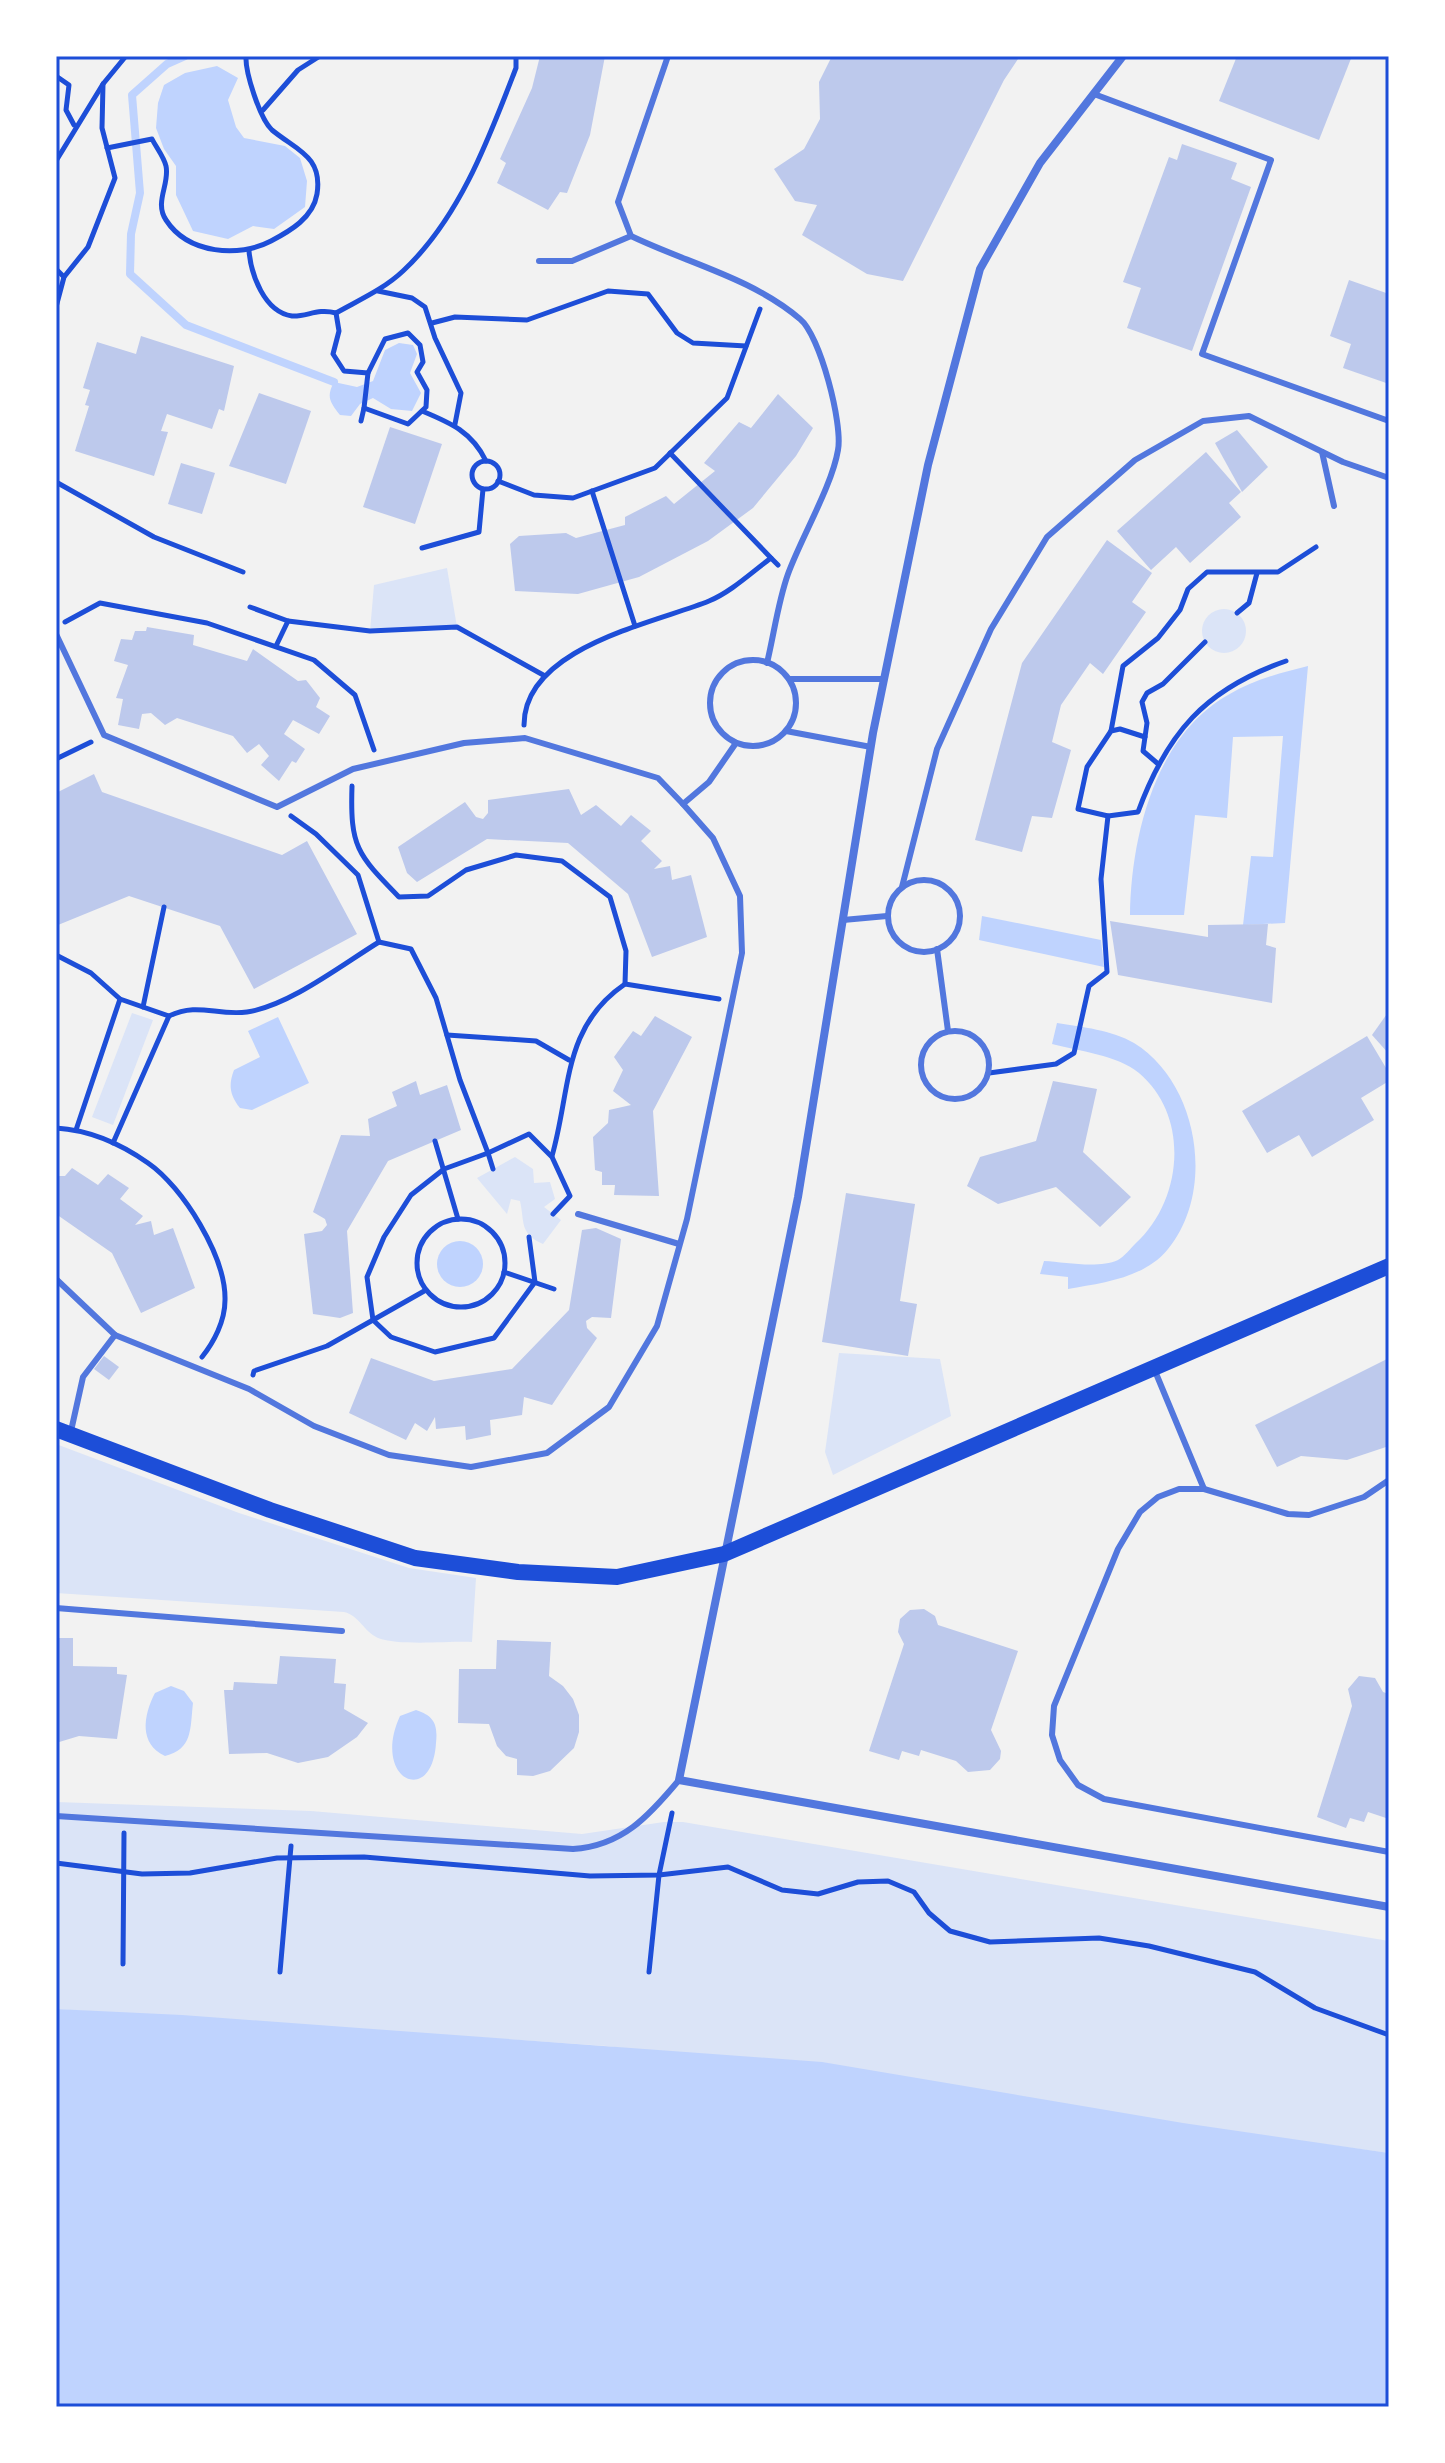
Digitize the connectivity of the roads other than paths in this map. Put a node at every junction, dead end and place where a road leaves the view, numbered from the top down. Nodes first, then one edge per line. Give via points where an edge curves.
1 (668, 56) edge
2 (1123, 56) edge
3 (1094, 94) junction
4 (631, 236) junction
5 (539, 261) dead end
6 (1389, 421) edge
7 (1322, 452) junction
8 (1389, 478) edge
9 (1334, 506) dead end
10 (56, 634) edge
11 (767, 663) junction
12 (789, 679) junction
13 (884, 679) junction
14 (786, 731) junction
15 (736, 743) junction
16 (871, 747) junction
17 (683, 804) junction
18 (902, 887) junction
19 (887, 916) junction
20 (843, 920) junction
21 (937, 949) junction
22 (948, 1031) junction
23 (578, 1214) dead end
24 (679, 1244) junction
25 (1389, 1266) edge
26 (56, 1279) edge
27 (115, 1335) junction
28 (1154, 1368) junction
29 (63, 1431) edge
30 (1389, 1480) edge
31 (1204, 1489) junction
32 (724, 1554) junction
33 (56, 1608) edge
34 (342, 1631) dead end
35 (679, 1780) junction
36 (56, 1816) edge
37 (1389, 1852) edge
38 (1389, 1907) edge

1 - 4 lane via 618,202
2 - 3 street
3 - 6 lane via 1271,160 1202,354
3 - 13 street via 1040,163 980,269 928,465
4 - 5 lane via 572,261
4 - 11 lane via 747,284 803,321 826,375 837,412 838,450 788,575
7 - 8 lane
7 - 9 lane
7 - 18 lane via 1249,416 1203,421 1135,460 1047,537 991,629 937,749
10 - 17 lane via 104,735 277,807 353,769 464,743 525,738 658,778
11 - 12 lane
11 - 15 lane via 739,663 716,681 711,710 715,724
12 - 13 lane
12 - 14 lane via 796,705
13 - 16 street
14 - 15 lane via 763,745
14 - 16 lane
15 - 17 lane via 709,782
16 - 20 street
17 - 24 lane via 713,838 740,896 742,953
18 - 19 lane
18 - 21 lane via 925,880 955,898 959,922
19 - 20 lane
19 - 21 lane via 902,945 925,952
20 - 32 street via 798,1197
21 - 22 lane
22 - 22 lane via 960,1030 987,1050 989,1073 966,1098 944,1097 926,1084 921,1062 929,1042
23 - 24 lane
24 - 27 lane via 657,1326 609,1407 547,1453 471,1467 389,1455 314,1426 249,1389
25 - 28 main road
26 - 27 lane
27 - 29 lane via 83,1377
28 - 31 lane
28 - 32 main road
29 - 32 main road via 270,1510 415,1558 518,1572 617,1577
30 - 31 lane via 1364,1497 1309,1515 1288,1514
31 - 37 lane via 1179,1489 1158,1497 1128,1530 1054,1706 1052,1735 1060,1760 1078,1785 1104,1799
32 - 35 street
33 - 34 lane
35 - 36 lane via 628,1833 590,1848
35 - 38 street

